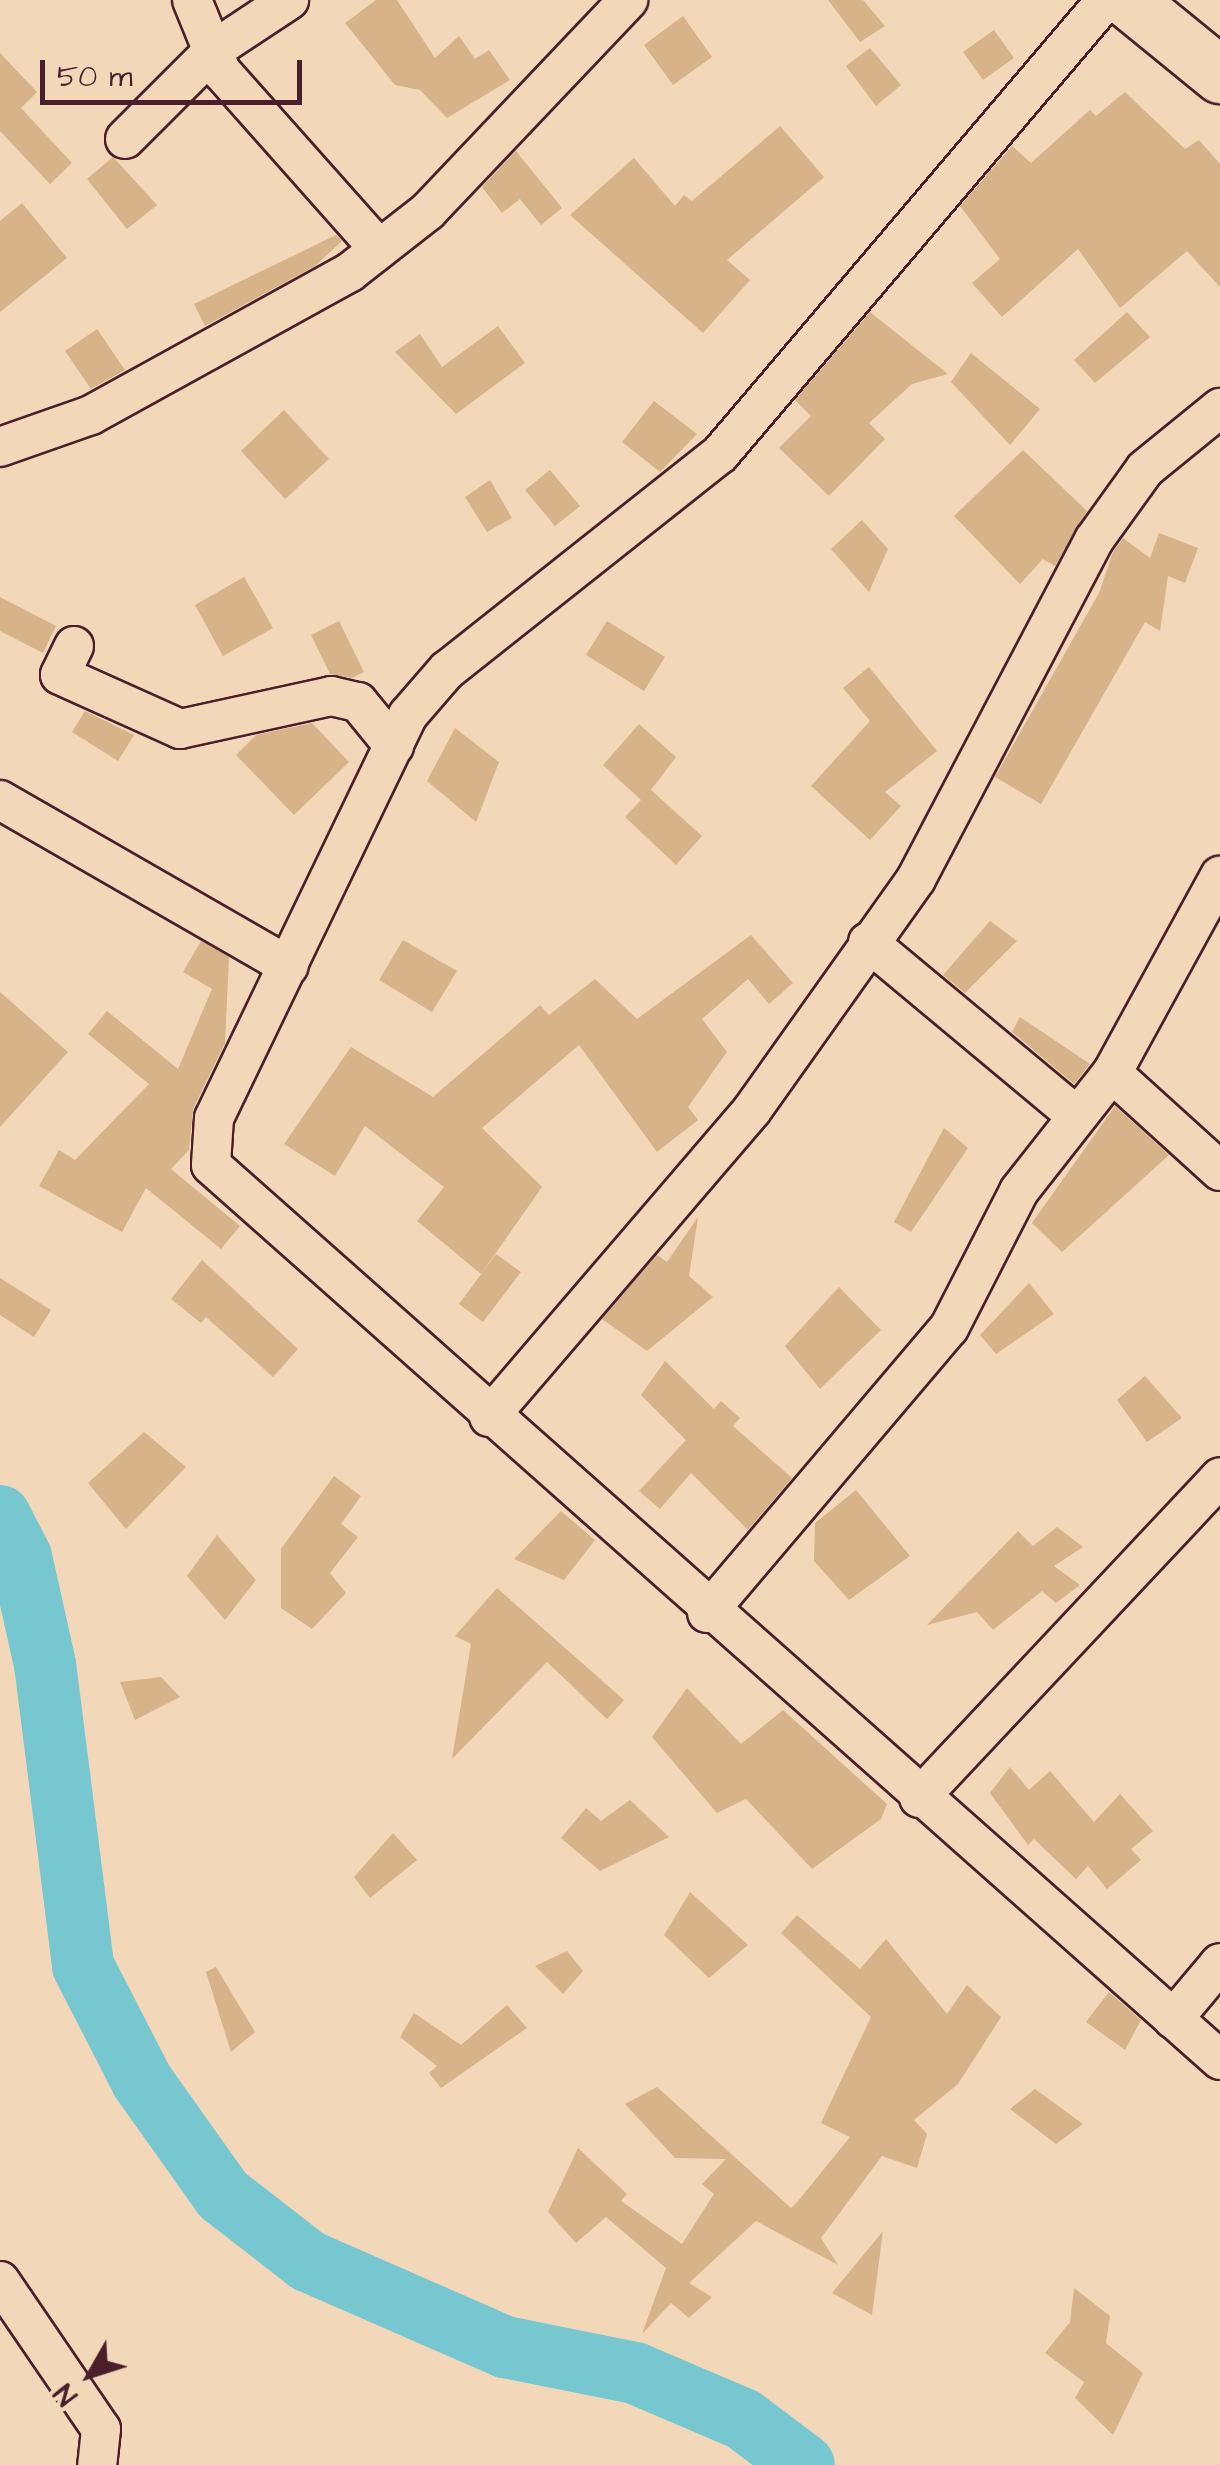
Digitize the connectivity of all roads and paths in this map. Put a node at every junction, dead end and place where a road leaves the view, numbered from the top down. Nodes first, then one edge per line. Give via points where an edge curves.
1 (192, 0) edge
2 (289, 0) edge
3 (628, 0) edge
4 (1106, 0) edge
5 (1128, 0) edge
6 (214, 49) junction
7 (1220, 75) edge
8 (125, 139) dead end
9 (379, 249) junction
10 (1220, 408) edge
11 (0, 448) edge
12 (74, 646) dead end
13 (394, 746) junction
14 (0, 800) edge
15 (1220, 876) edge
16 (868, 942) junction
17 (289, 966) junction
18 (1112, 1074) junction
19 (1077, 1116) junction
20 (1220, 1171) edge
21 (489, 1417) junction
22 (1220, 1477) edge
23 (708, 1613) junction
24 (919, 1798) junction
25 (1220, 1964) edge
26 (1173, 2019) junction
27 (1220, 2060) edge
28 (0, 2281) edge
29 (97, 2465) edge

1 - 6 street
2 - 6 street
3 - 9 street via 428,211
4 - 13 street via 720,454 447,670
5 - 7 street
6 - 8 street
6 - 9 street via 221,71
9 - 11 street via 91,415
10 - 16 street via 1145,469 1094,540 916,879
12 - 13 street via 60,675 180,729 331,696 358,702
13 - 17 street
14 - 17 street
15 - 18 street
16 - 19 street
16 - 21 street via 752,1110
17 - 21 street via 214,1118 211,1166
18 - 19 street
18 - 20 street
19 - 23 street via 1019,1191 949,1328
21 - 23 street
22 - 24 street
23 - 24 street
24 - 26 street
25 - 26 street
26 - 27 street
28 - 29 street via 101,2428

